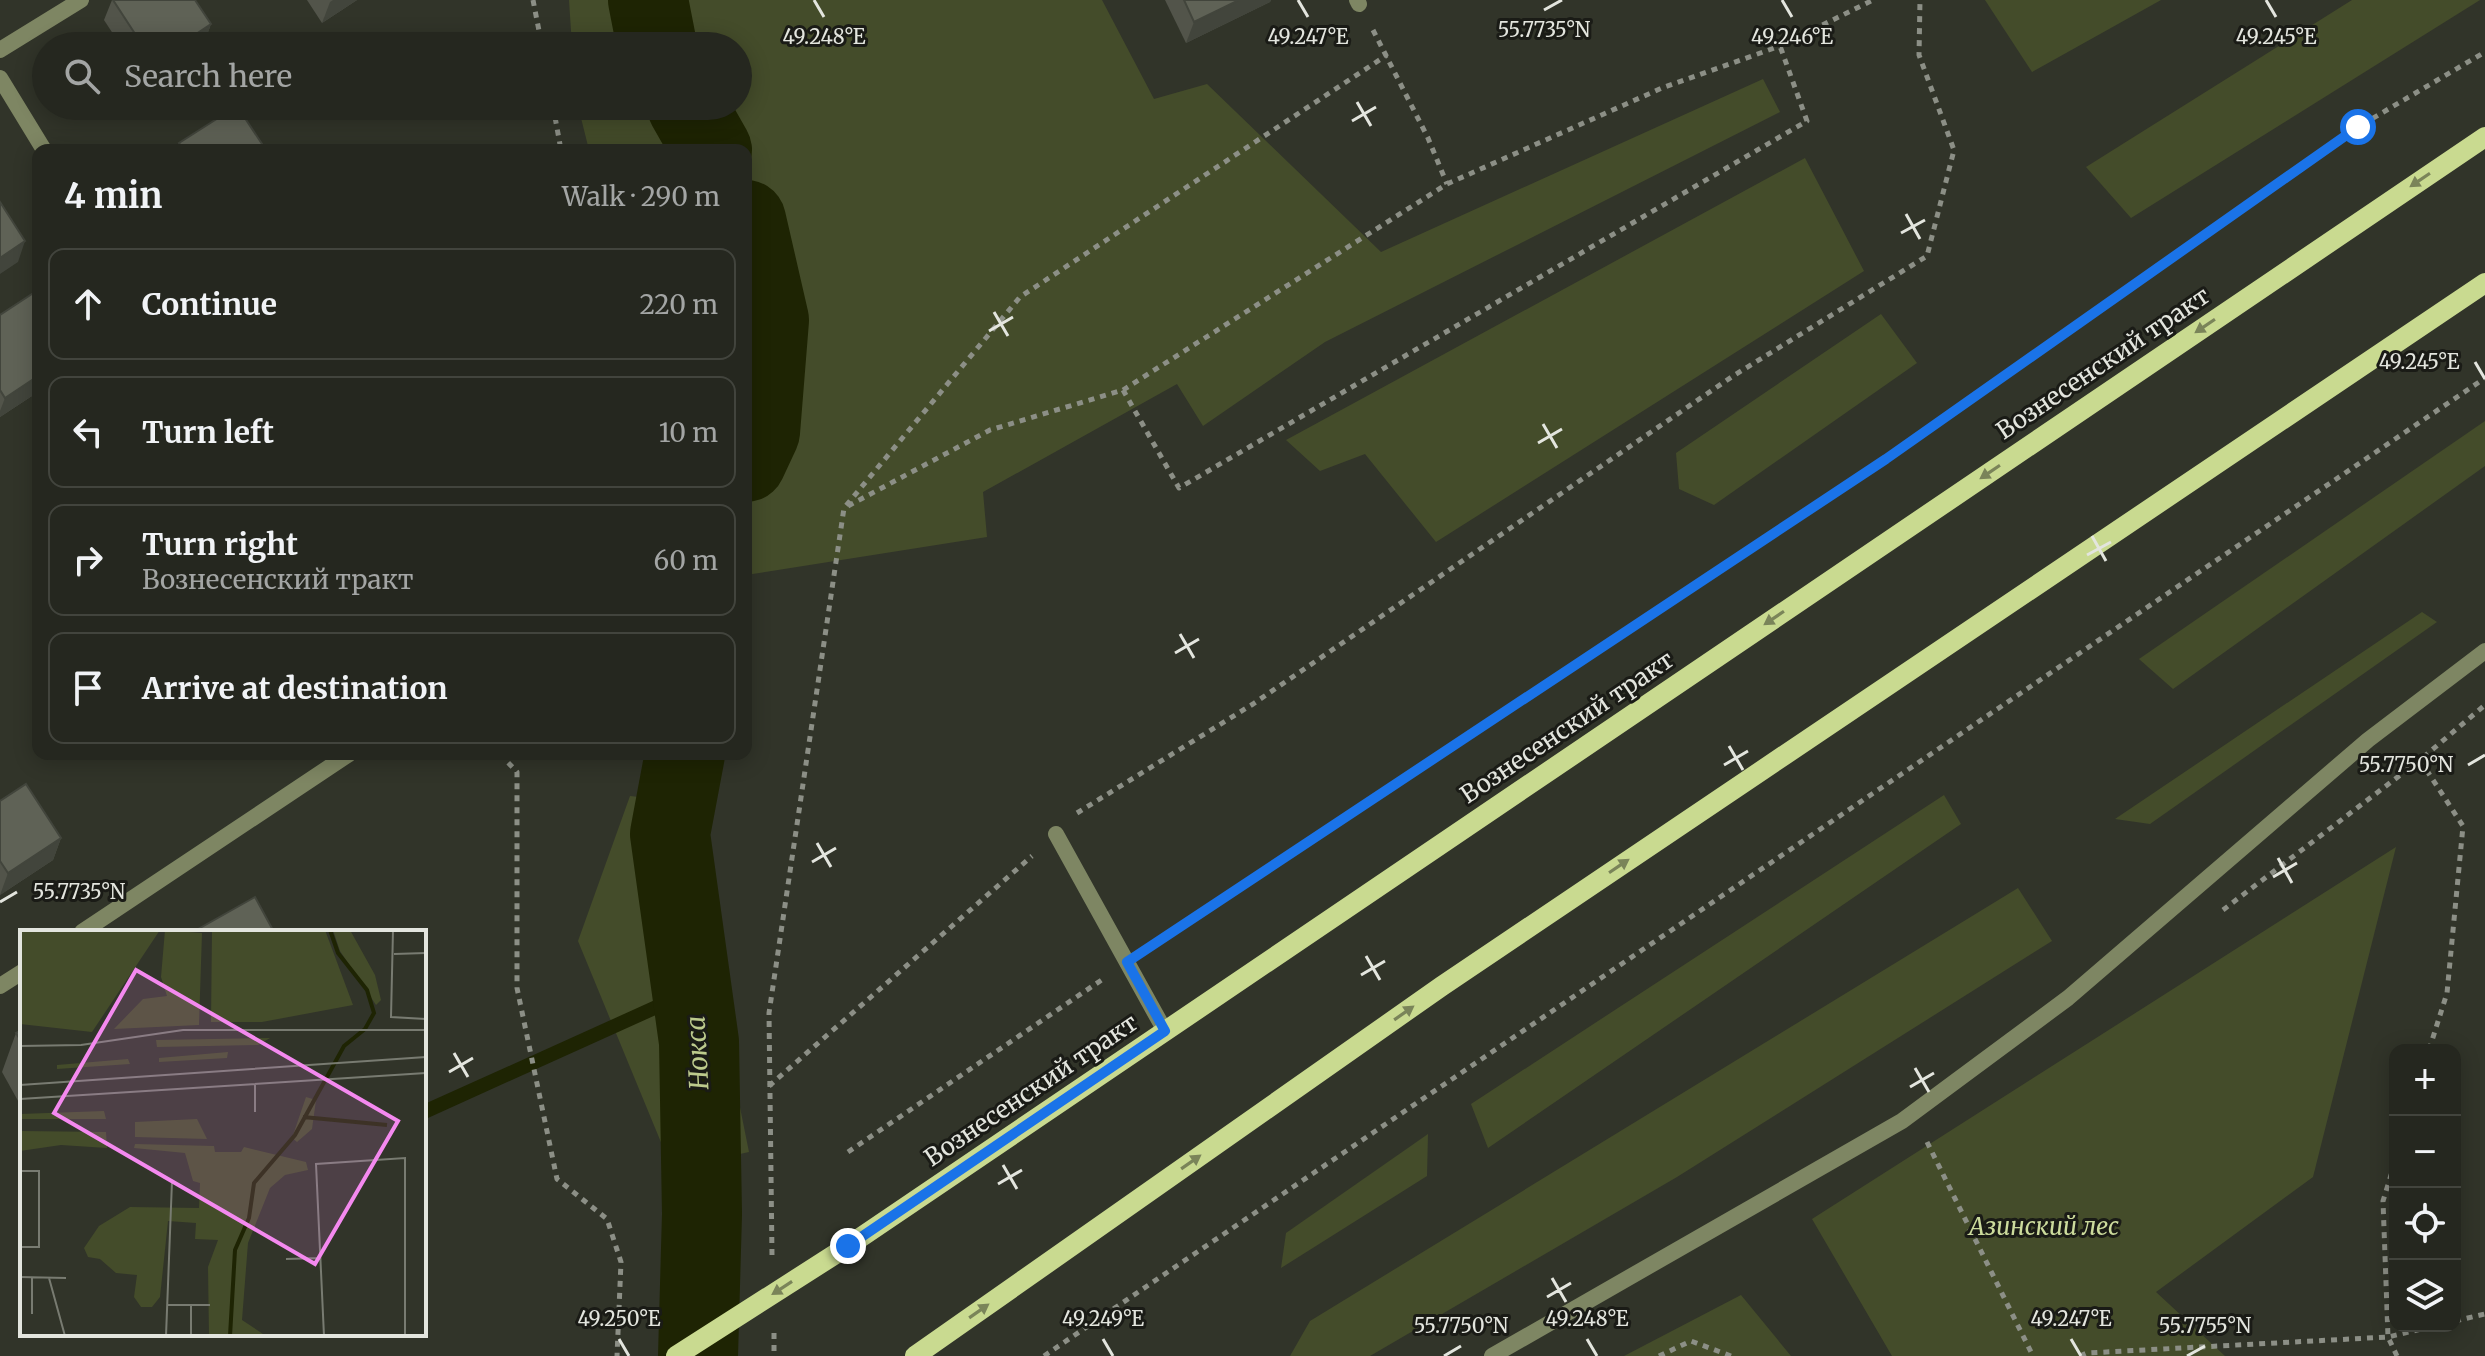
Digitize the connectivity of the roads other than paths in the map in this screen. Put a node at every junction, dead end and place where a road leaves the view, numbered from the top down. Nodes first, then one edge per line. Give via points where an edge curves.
1 (81, 0) edge
2 (0, 50) edge
3 (0, 78) edge
4 (2485, 137) edge
5 (40, 144) edge
6 (2485, 283) edge
7 (2485, 651) edge
8 (340, 760) edge
9 (1056, 834) road end
10 (85, 930) edge
11 (20, 973) edge
12 (0, 986) edge
13 (1165, 1031) junction
14 (676, 1356) edge
15 (915, 1356) edge
16 (1492, 1356) edge

1 - 2 street
3 - 5 street
4 -> 13 main road, Вознесенский тракт
15 -> 6 main road via 1442,986
7 - 16 street via 2368,740 2068,998 1902,1121
8 - 10 street
9 - 13 street
11 - 12 street
13 -> 14 main road, Вознесенский тракт, bridge

